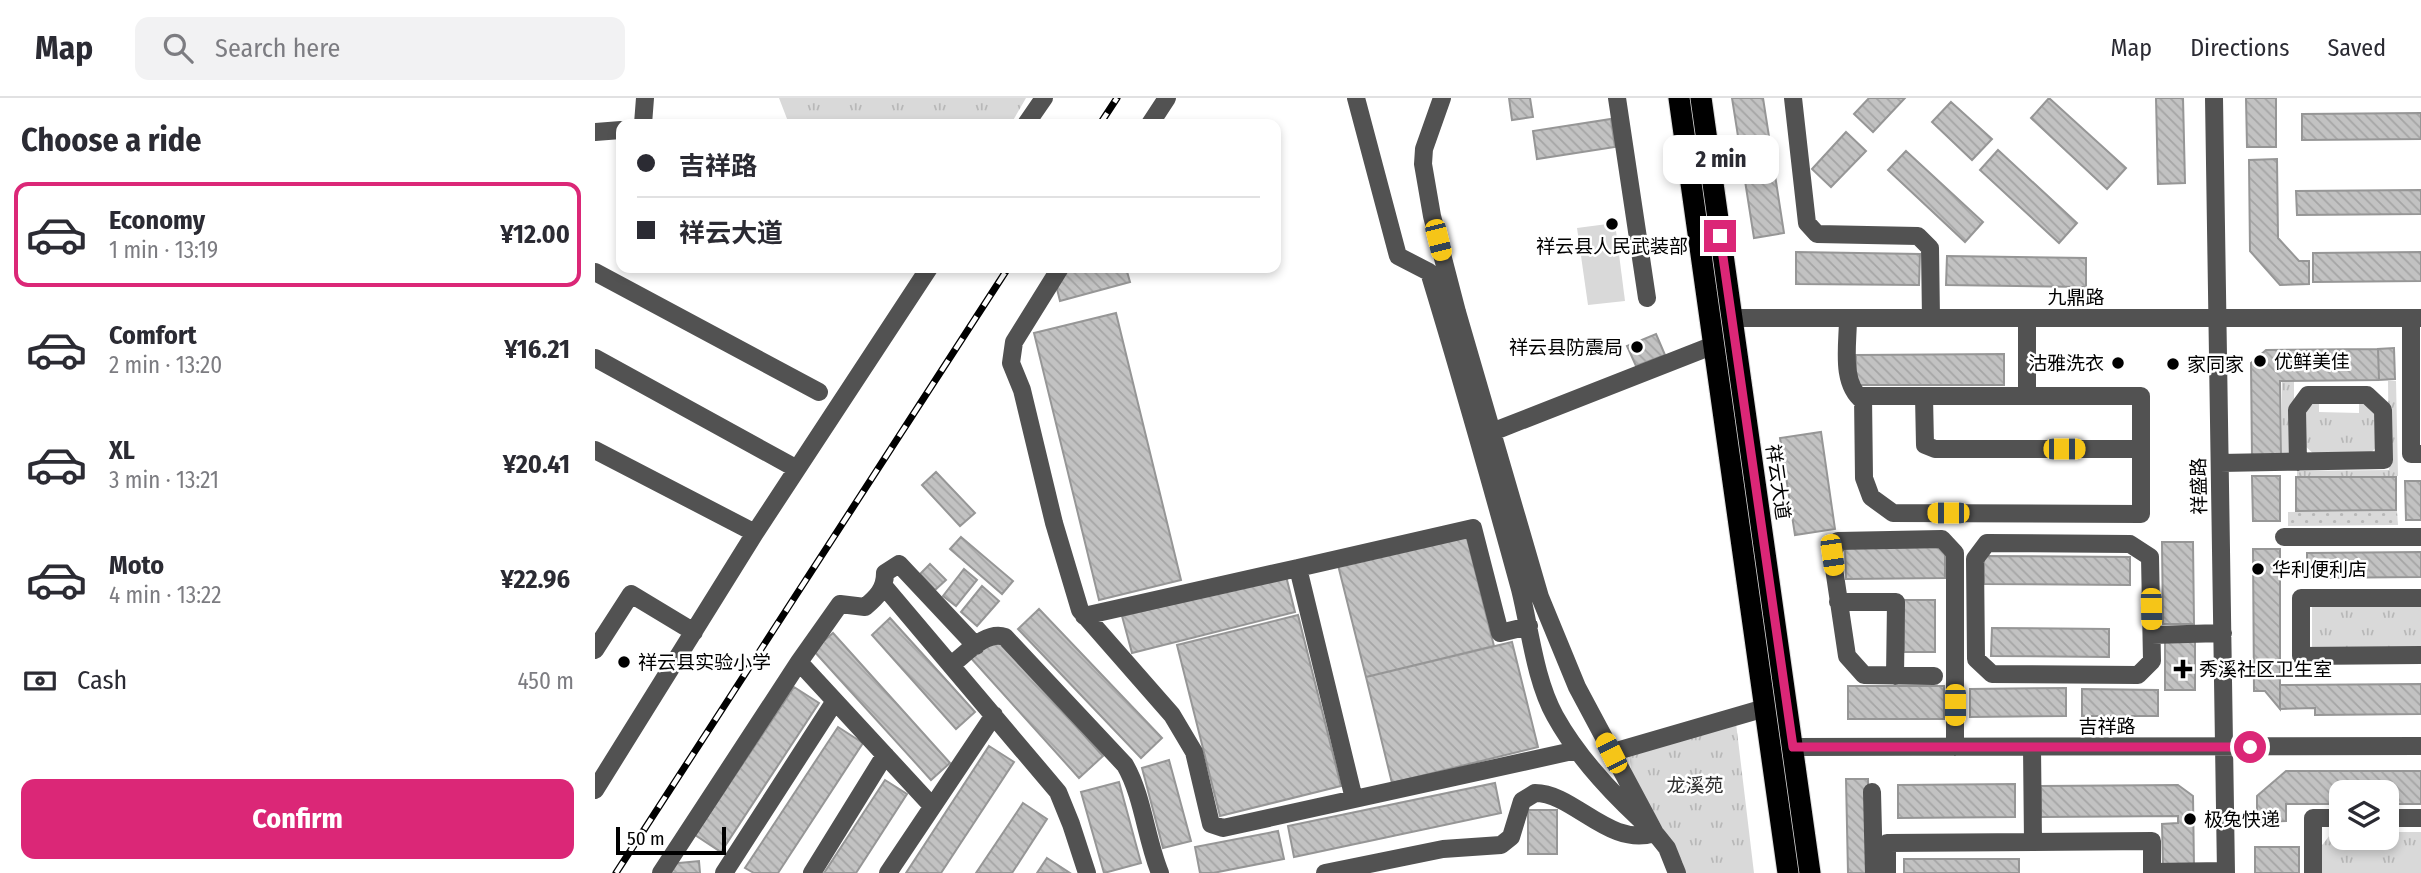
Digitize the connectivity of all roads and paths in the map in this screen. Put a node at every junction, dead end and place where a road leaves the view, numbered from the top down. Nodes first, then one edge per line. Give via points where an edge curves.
1 (645, 98) edge
2 (1044, 98) edge
3 (1167, 98) edge
4 (1356, 98) edge
5 (1442, 98) edge
6 (1617, 98) edge
7 (1679, 98) edge
8 (1701, 98) edge
9 (1793, 98) edge
10 (2214, 98) edge
11 (643, 119) edge
12 (1029, 119) edge
13 (1153, 119) edge
14 (616, 130) edge
15 (595, 132) edge
16 (595, 272) edge
17 (926, 273) edge
18 (1057, 273) edge
19 (1647, 298) dead end
20 (2416, 317) edge
21 (1732, 318) junction
22 (1848, 318) junction
23 (1931, 318) junction
24 (2027, 318) junction
25 (2217, 318) junction
26 (1710, 319) junction
27 (1714, 345) junction
28 (595, 358) edge
29 (819, 392) dead end
30 (1924, 396) junction
31 (2027, 396) junction
32 (1863, 401) junction
33 (1492, 432) junction
34 (2141, 449) junction
35 (595, 450) edge
36 (2421, 454) edge
37 (2298, 462) junction
38 (2220, 463) junction
39 (797, 469) junction
40 (755, 533) junction
41 (2284, 537) dead end
42 (2421, 537) edge
43 (1298, 568) junction
44 (883, 585) junction
45 (2421, 598) edge
46 (1838, 602) junction
47 (1084, 616) junction
48 (1529, 626) junction
49 (694, 632) junction
50 (2223, 633) junction
51 (2152, 635) junction
52 (976, 646) junction
53 (595, 650) edge
54 (2421, 656) edge
55 (799, 662) junction
56 (951, 665) junction
57 (1895, 676) junction
58 (1934, 676) dead end
59 (835, 701) junction
60 (1765, 708) junction
61 (993, 715) junction
62 (2421, 746) edge
63 (1793, 747) junction
64 (1955, 747) junction
65 (2032, 747) junction
66 (2224, 747) junction
67 (1771, 749) junction
68 (1577, 750) junction
69 (1611, 753) junction
70 (885, 755) junction
71 (595, 790) edge
72 (1872, 792) dead end
73 (1354, 799) junction
74 (932, 806) junction
75 (2329, 818) edge
76 (2399, 818) edge
77 (2421, 818) edge
78 (1655, 832) junction
79 (2033, 842) junction
80 (2152, 872) edge
81 (2226, 872) edge
82 (660, 873) edge
83 (725, 873) edge
84 (812, 873) edge
85 (888, 873) edge
86 (1087, 873) edge
87 (1160, 873) edge
88 (1325, 873) edge
89 (1677, 873) edge
90 (1788, 873) edge
91 (1810, 873) edge
92 (1874, 873) edge
93 (1887, 873) edge
94 (2313, 873) edge

1 - 11 street
2 - 12 street
3 - 13 street
4 - 48 street via 1398,256 1429,272
5 - 33 street via 1425,149 1424,172
6 - 19 street
7 - 26 highway
8 - 21 highway, 祥云大道
9 - 23 street via 1807,223 1817,234 1918,236 1930,248
10 - 25 street, 祥盛路
14 - 15 street
16 - 29 street
17 - 39 street
18 - 47 street via 1014,342 1011,363
20 - 25 street, 九鼎路
20 - 36 street via 2411,454
21 - 22 street, 九鼎路
21 - 26 highway
21 - 63 highway, 祥云大道
22 - 23 street, 九鼎路
22 - 32 street via 1849,382
23 - 24 street, 九鼎路
24 - 25 street, 九鼎路
24 - 31 street
25 - 38 street, 祥盛路
26 - 27 highway
27 - 33 street
27 - 60 highway
28 - 39 street
30 - 31 street
30 - 32 street via 1863,396
30 - 34 street via 1925,445 1935,449
31 - 34 street via 2141,396
32 - 34 street via 1864,478 1871,496 1892,513 2141,513
33 - 69 street via 1541,597 1571,675
35 - 40 street
37 - 37 street via 2297,410 2308,395 2367,395 2383,410 2384,460
37 - 38 street
38 - 50 street, 祥盛路
39 - 40 street
40 - 49 street
41 - 42 street
43 - 47 street
43 - 48 street via 1473,528 1500,633
43 - 73 street
44 - 52 street via 885,573 899,564
44 - 55 street via 865,607 840,604
44 - 56 street
45 - 54 street via 2301,598 2301,656
46 - 57 street via 1847,656 1864,675
46 - 57 street via 1896,602
46 - 64 street via 1832,555 1838,541 1942,539 1955,553
47 - 73 street via 1177,724 1194,752 1211,824 1223,828
48 - 68 street via 1553,713
49 - 53 street via 631,594
49 - 71 street
50 - 51 street
50 - 66 street, 祥盛路
51 - 51 street via 2150,557 2130,544 1987,543 1975,559 1976,659 1993,674 2138,675 2152,661
52 - 56 street
52 - 87 street via 990,636 1005,637 1125,765
55 - 59 street
55 - 82 street
56 - 61 street
57 - 58 street
59 - 70 street
59 - 83 street
60 - 67 highway
60 - 69 street
61 - 74 street
61 - 86 street via 1058,792
62 - 66 street, 吉祥路
63 - 64 street, 吉祥路
63 - 67 highway
63 - 91 highway, 祥云大道
64 - 65 street, 吉祥路
65 - 66 street, 吉祥路
65 - 79 street
66 - 81 street, 祥盛路
67 - 90 highway
68 - 73 street
68 - 78 street via 1616,797
69 - 78 street
70 - 74 street
70 - 84 street
72 - 92 street
74 - 85 street
75 - 94 street via 2313,818
76 - 77 street
78 - 88 street via 1628,835 1538,793 1524,799 1511,837 1501,845 1443,849
78 - 89 street
79 - 80 street via 2152,841
79 - 93 street via 1887,843
80 - 81 street

